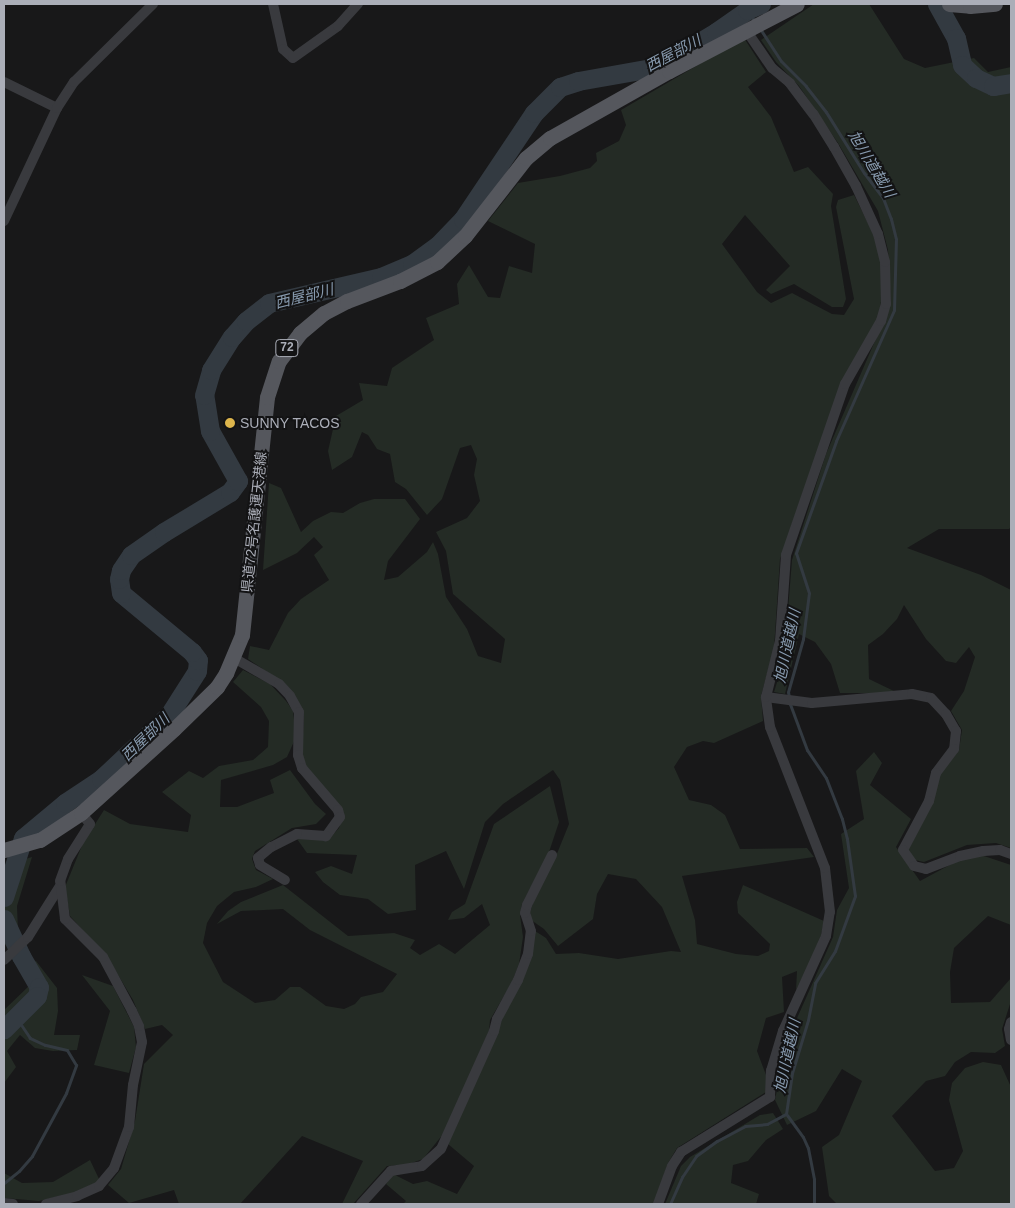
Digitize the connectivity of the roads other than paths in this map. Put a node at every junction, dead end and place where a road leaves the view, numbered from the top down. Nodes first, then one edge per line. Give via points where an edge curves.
1 (153, 4) edge
2 (273, 4) edge
3 (358, 4) edge
4 (798, 4) edge
5 (949, 4) edge
6 (995, 4) edge
7 (755, 26) junction
8 (4, 82) edge
9 (57, 108) junction
10 (4, 221) edge
11 (234, 658) junction
12 (766, 697) junction
13 (81, 813) junction
14 (4, 850) edge
15 (1011, 854) edge
16 (552, 855) dead end
17 (285, 880) dead end
18 (60, 886) junction
19 (4, 960) edge
20 (1011, 1022) edge
21 (1011, 1040) edge
22 (4, 1203) edge
23 (13, 1204) edge
24 (46, 1204) edge
25 (361, 1204) edge
26 (658, 1204) edge

1 - 9 street via 74,82
2 - 3 street via 283,49 293,58 338,26
4 - 7 main road, 県道72号名護運天港線 / 72
5 - 6 main road
7 - 11 main road, 県道72号名護運天港線 / 72 via 550,138 526,158 465,236 436,262 423,271 324,313 291,342 279,361 267,397 245,613
7 - 12 street via 772,68 790,84 813,114 856,186 878,234 885,262 886,304 882,321 845,384 786,555 780,642
8 - 9 street
9 - 10 street
11 - 13 main road, 県道72号名護運天港線 / 72 via 207,697
11 - 17 street via 279,684 290,696 299,712 298,755 302,768 340,817 326,836 297,834 258,858 260,866
12 - 15 street via 812,703 912,694 931,698 946,714 956,732 954,749 936,773 929,801 903,850 914,866 926,869 983,851 1000,850
12 - 26 street via 770,727 826,868 830,912 826,936 784,1031 771,1071 770,1097 681,1152 672,1166
13 - 14 main road, 県道72号名護運天港線 / 72 via 48,836
13 - 18 street via 90,824 68,859
16 - 25 street via 525,913 531,931 528,954 441,1150 422,1166 390,1171
18 - 19 street via 28,938
18 - 24 street via 65,919 102,957 132,1011 142,1042 129,1127 114,1168 99,1186 78,1196
20 - 21 street
22 - 23 street

